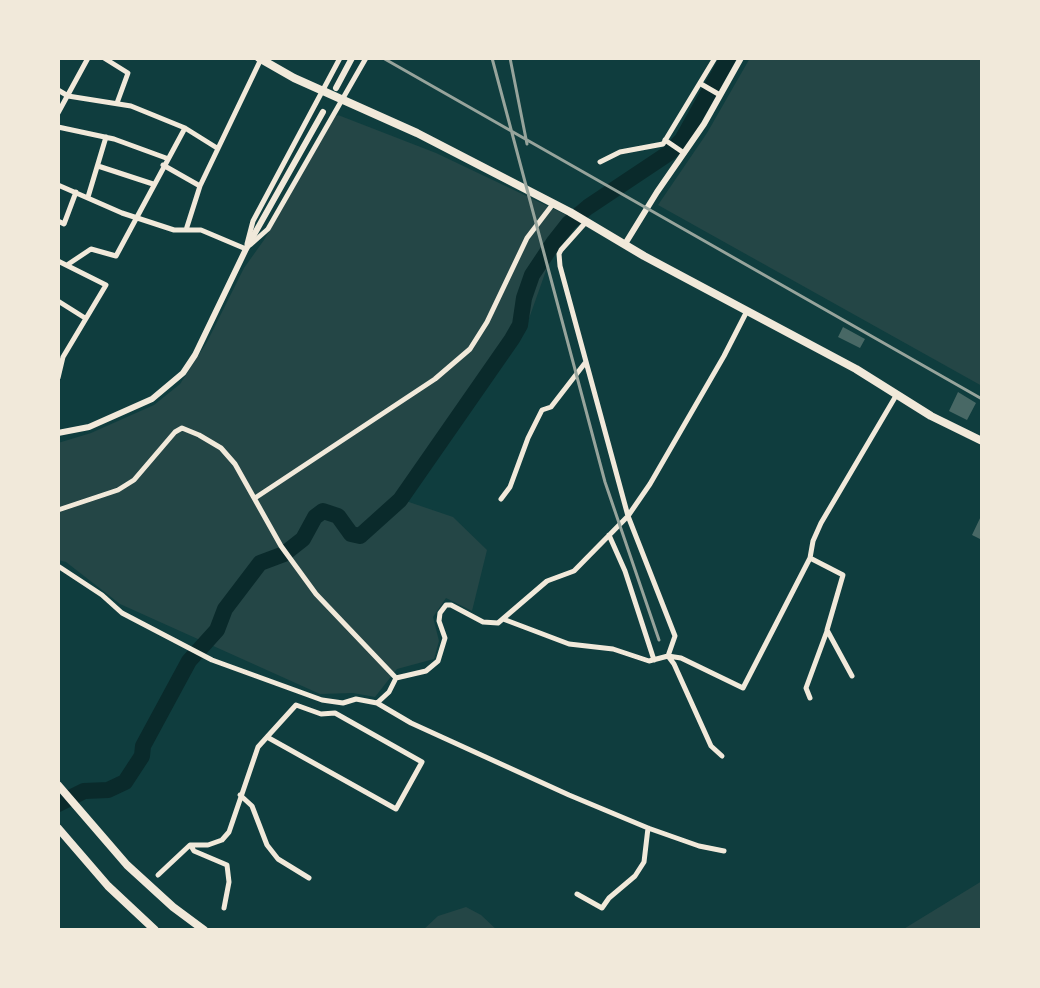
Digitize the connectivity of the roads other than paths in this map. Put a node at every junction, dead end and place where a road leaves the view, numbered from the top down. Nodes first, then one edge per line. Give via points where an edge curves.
1 (88, 58) edge
2 (104, 58) edge
3 (261, 58) edge
4 (340, 58) edge
5 (352, 58) edge
6 (366, 58) edge
7 (715, 58) edge
8 (741, 58) edge
9 (701, 84) junction
10 (58, 90) edge
11 (325, 92) junction
12 (339, 95) junction
13 (720, 95) junction
14 (68, 96) junction
15 (117, 103) junction
16 (323, 112) dead end
17 (58, 113) edge
18 (58, 127) edge
19 (185, 128) junction
20 (106, 137) junction
21 (666, 140) junction
22 (217, 148) junction
23 (684, 153) junction
24 (166, 158) junction
25 (600, 162) dead end
26 (163, 165) junction
27 (98, 166) junction
28 (153, 184) junction
29 (58, 185) edge
30 (200, 186) junction
31 (76, 192) junction
32 (88, 197) junction
33 (553, 204) junction
34 (138, 218) junction
35 (586, 220) junction
36 (58, 221) edge
37 (186, 230) junction
38 (625, 244) junction
39 (246, 249) junction
40 (58, 261) edge
41 (67, 265) junction
42 (58, 301) edge
43 (748, 310) junction
44 (85, 318) junction
45 (586, 362) junction
46 (58, 378) edge
47 (897, 394) junction
48 (58, 433) edge
49 (982, 441) edge
50 (255, 498) junction
51 (501, 499) dead end
52 (58, 510) edge
53 (628, 516) junction
54 (609, 535) junction
55 (810, 558) junction
56 (58, 566) edge
57 (503, 619) junction
58 (827, 630) junction
59 (668, 656) junction
60 (654, 660) junction
61 (852, 676) dead end
62 (396, 678) junction
63 (810, 698) dead end
64 (343, 703) junction
65 (377, 703) junction
66 (339, 716) junction
67 (267, 737) junction
68 (722, 756) dead end
69 (58, 785) edge
70 (240, 795) junction
71 (648, 828) junction
72 (59, 829) edge
73 (190, 845) junction
74 (724, 851) dead end
75 (158, 875) dead end
76 (309, 878) dead end
77 (577, 894) dead end
78 (224, 908) dead end
79 (155, 930) edge
80 (204, 930) edge

1 - 14 street
2 - 15 street via 128,73
3 - 11 main road
3 - 22 street
4 - 11 street
5 - 12 street
6 - 12 street
7 - 9 street
8 - 13 street
9 - 13 street
9 - 21 street
10 - 14 street
11 - 12 main road
11 - 39 street via 253,221
12 - 33 main road
12 - 39 street via 268,229
13 - 23 street
14 - 15 street
14 - 17 street
15 - 19 street
16 - 39 street
18 - 20 street
19 - 22 street
19 - 24 street
20 - 24 street
20 - 27 street
21 - 23 street
21 - 25 street
22 - 30 street
23 - 38 street
24 - 26 street
26 - 28 street
26 - 30 street
27 - 28 street
27 - 32 street
28 - 34 street
29 - 31 street
30 - 37 street
31 - 32 street
31 - 36 street via 64,224
32 - 34 street
33 - 35 main road
33 - 50 street via 527,238 470,349 435,379
34 - 37 street
34 - 41 street via 116,256 91,249
35 - 38 main road
35 - 45 street via 559,254
37 - 39 street via 201,230
38 - 43 main road
39 - 48 street via 183,373 152,399 89,427
40 - 41 street
41 - 44 street via 106,285
42 - 44 street
43 - 47 main road
43 - 53 street
44 - 46 street via 63,357
45 - 51 street via 551,407 542,410
45 - 53 street
47 - 49 main road
47 - 55 street via 821,523
50 - 52 street via 221,448 182,428 134,480
50 - 62 street via 316,594
53 - 54 street
53 - 59 street via 675,636
54 - 57 street via 574,571 547,581
54 - 60 street
55 - 58 street via 843,575
55 - 59 street via 746,686 739,688
56 - 64 street via 122,613 212,660
57 - 60 street via 569,644
57 - 62 street via 483,622 446,605 440,613 445,638 438,661 426,671
58 - 61 street
58 - 63 street via 806,688
59 - 60 street
59 - 68 street via 711,746
62 - 65 street
64 - 65 street
64 - 66 street
65 - 71 street
66 - 67 street via 296,705
66 - 67 street via 422,762 396,809
67 - 70 street
69 - 80 main road via 127,865
70 - 73 street via 222,840
70 - 76 street via 252,806 278,859
71 - 74 street
71 - 77 street via 644,862 602,908
72 - 79 main road
73 - 75 street
73 - 78 street via 227,865

